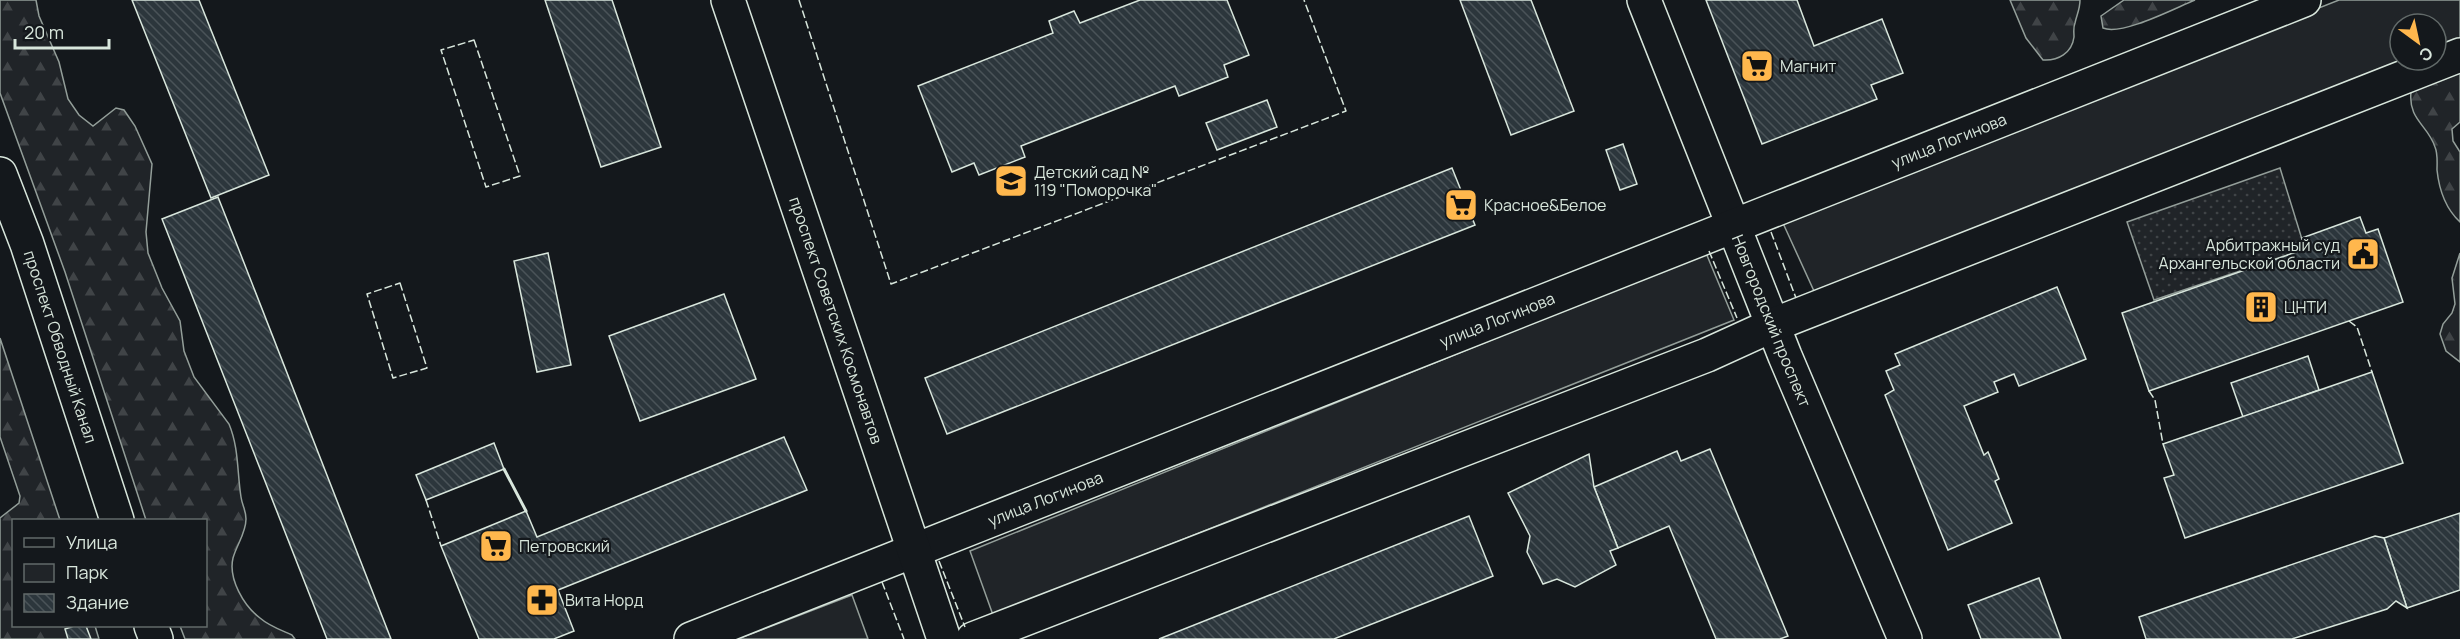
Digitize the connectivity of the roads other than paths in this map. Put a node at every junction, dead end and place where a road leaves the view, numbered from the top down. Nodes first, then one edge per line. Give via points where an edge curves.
1 (728, 0) edge
2 (1644, 0) edge
3 (2304, 0) edge
4 (2460, 55) edge
5 (0, 174) edge
6 (1733, 226) junction
7 (1773, 325) junction
8 (117, 519) edge
9 (914, 551) junction
10 (691, 639) edge
11 (944, 639) edge
12 (973, 639) edge
13 (1905, 639) edge

1 - 9 street, проспект Советских Космонавтов
2 - 6 street, Новгородский проспект
3 - 6 street, улица Логинова
4 - 7 street
5 - 8 street, проспект Обводный Канал via 27,244
6 - 7 street, Новгородский проспект
6 - 9 street, улица Логинова
7 - 12 street via 1707,355
7 - 13 street, Новгородский проспект
9 - 10 street, улица Логинова
9 - 11 street, проспект Советских Космонавтов

